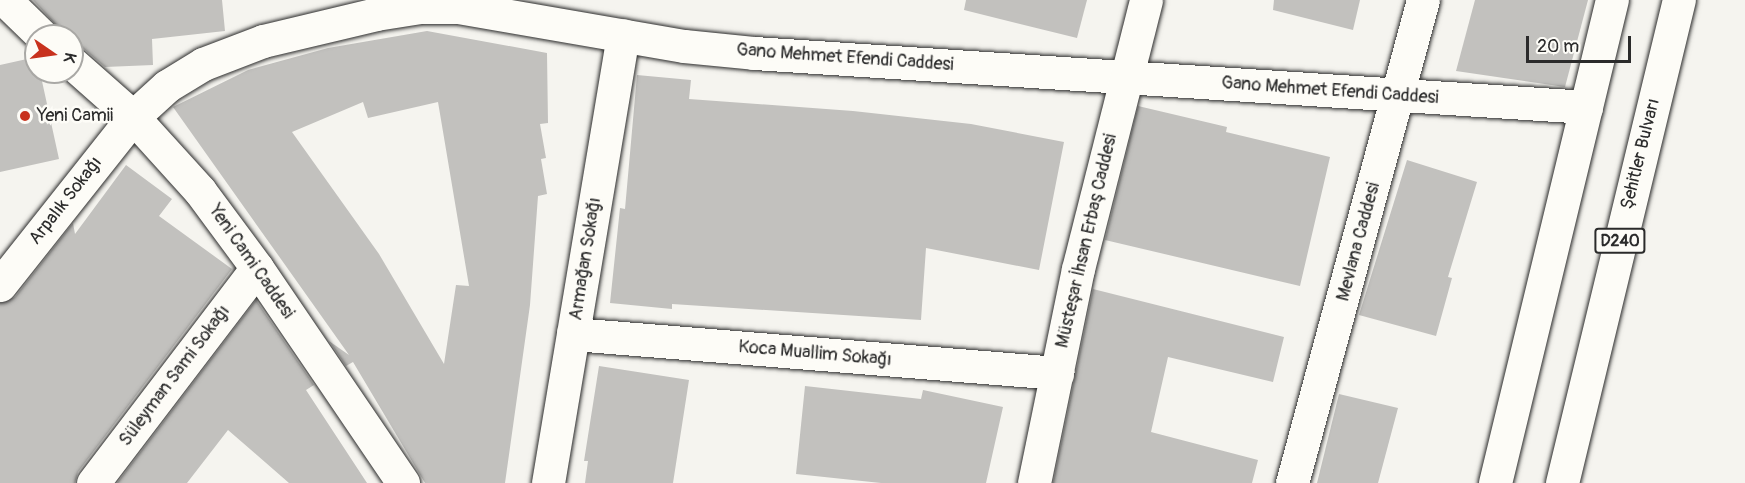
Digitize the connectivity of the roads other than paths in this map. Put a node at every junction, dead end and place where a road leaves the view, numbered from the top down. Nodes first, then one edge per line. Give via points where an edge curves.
1 (5, 0) edge
2 (1146, 0) edge
3 (1423, 0) edge
4 (1612, 0) edge
5 (1679, 0) edge
6 (459, 3) edge
7 (30, 24) edge
8 (623, 35) junction
9 (84, 74) edge
10 (1127, 77) junction
11 (1399, 95) junction
12 (1586, 107) junction
13 (133, 117) junction
14 (257, 268) junction
15 (0, 285) edge
16 (573, 334) junction
17 (1057, 373) junction
18 (93, 483) edge
19 (403, 483) edge
20 (548, 483) edge
21 (1034, 483) edge
22 (1292, 483) edge
23 (1496, 483) edge
24 (1562, 483) edge

1 - 7 street
2 - 10 street, Müsteşar İhsan Erbaş Caddesi
3 - 11 street, Mevlana Caddesi
4 - 12 street
5 - 24 street, Şehitler Bulvarı / D240
6 - 8 street, Gano Mehmet Efendi Caddesi
6 - 13 street, Gano Mehmet Efendi Caddesi via 376,14 263,41 203,64 167,86
8 - 10 street, Gano Mehmet Efendi Caddesi via 754,53
8 - 16 street, Armağan Sokağı
9 - 13 street, Yeni Cami Caddesi
10 - 11 street, Gano Mehmet Efendi Caddesi
10 - 17 street, Müsteşar İhsan Erbaş Caddesi via 1078,268
11 - 12 street, Gano Mehmet Efendi Caddesi
11 - 22 street, Mevlana Caddesi
12 - 23 street
13 - 14 street, Yeni Cami Caddesi via 200,191
13 - 15 street, Arpalık Sokağı
14 - 18 street, Süleyman Sami Sokağı
14 - 19 street, Yeni Cami Caddesi
16 - 17 street, Koca Muallim Sokağı
16 - 20 street, Armağan Sokağı
17 - 21 street, Müsteşar İhsan Erbaş Caddesi

